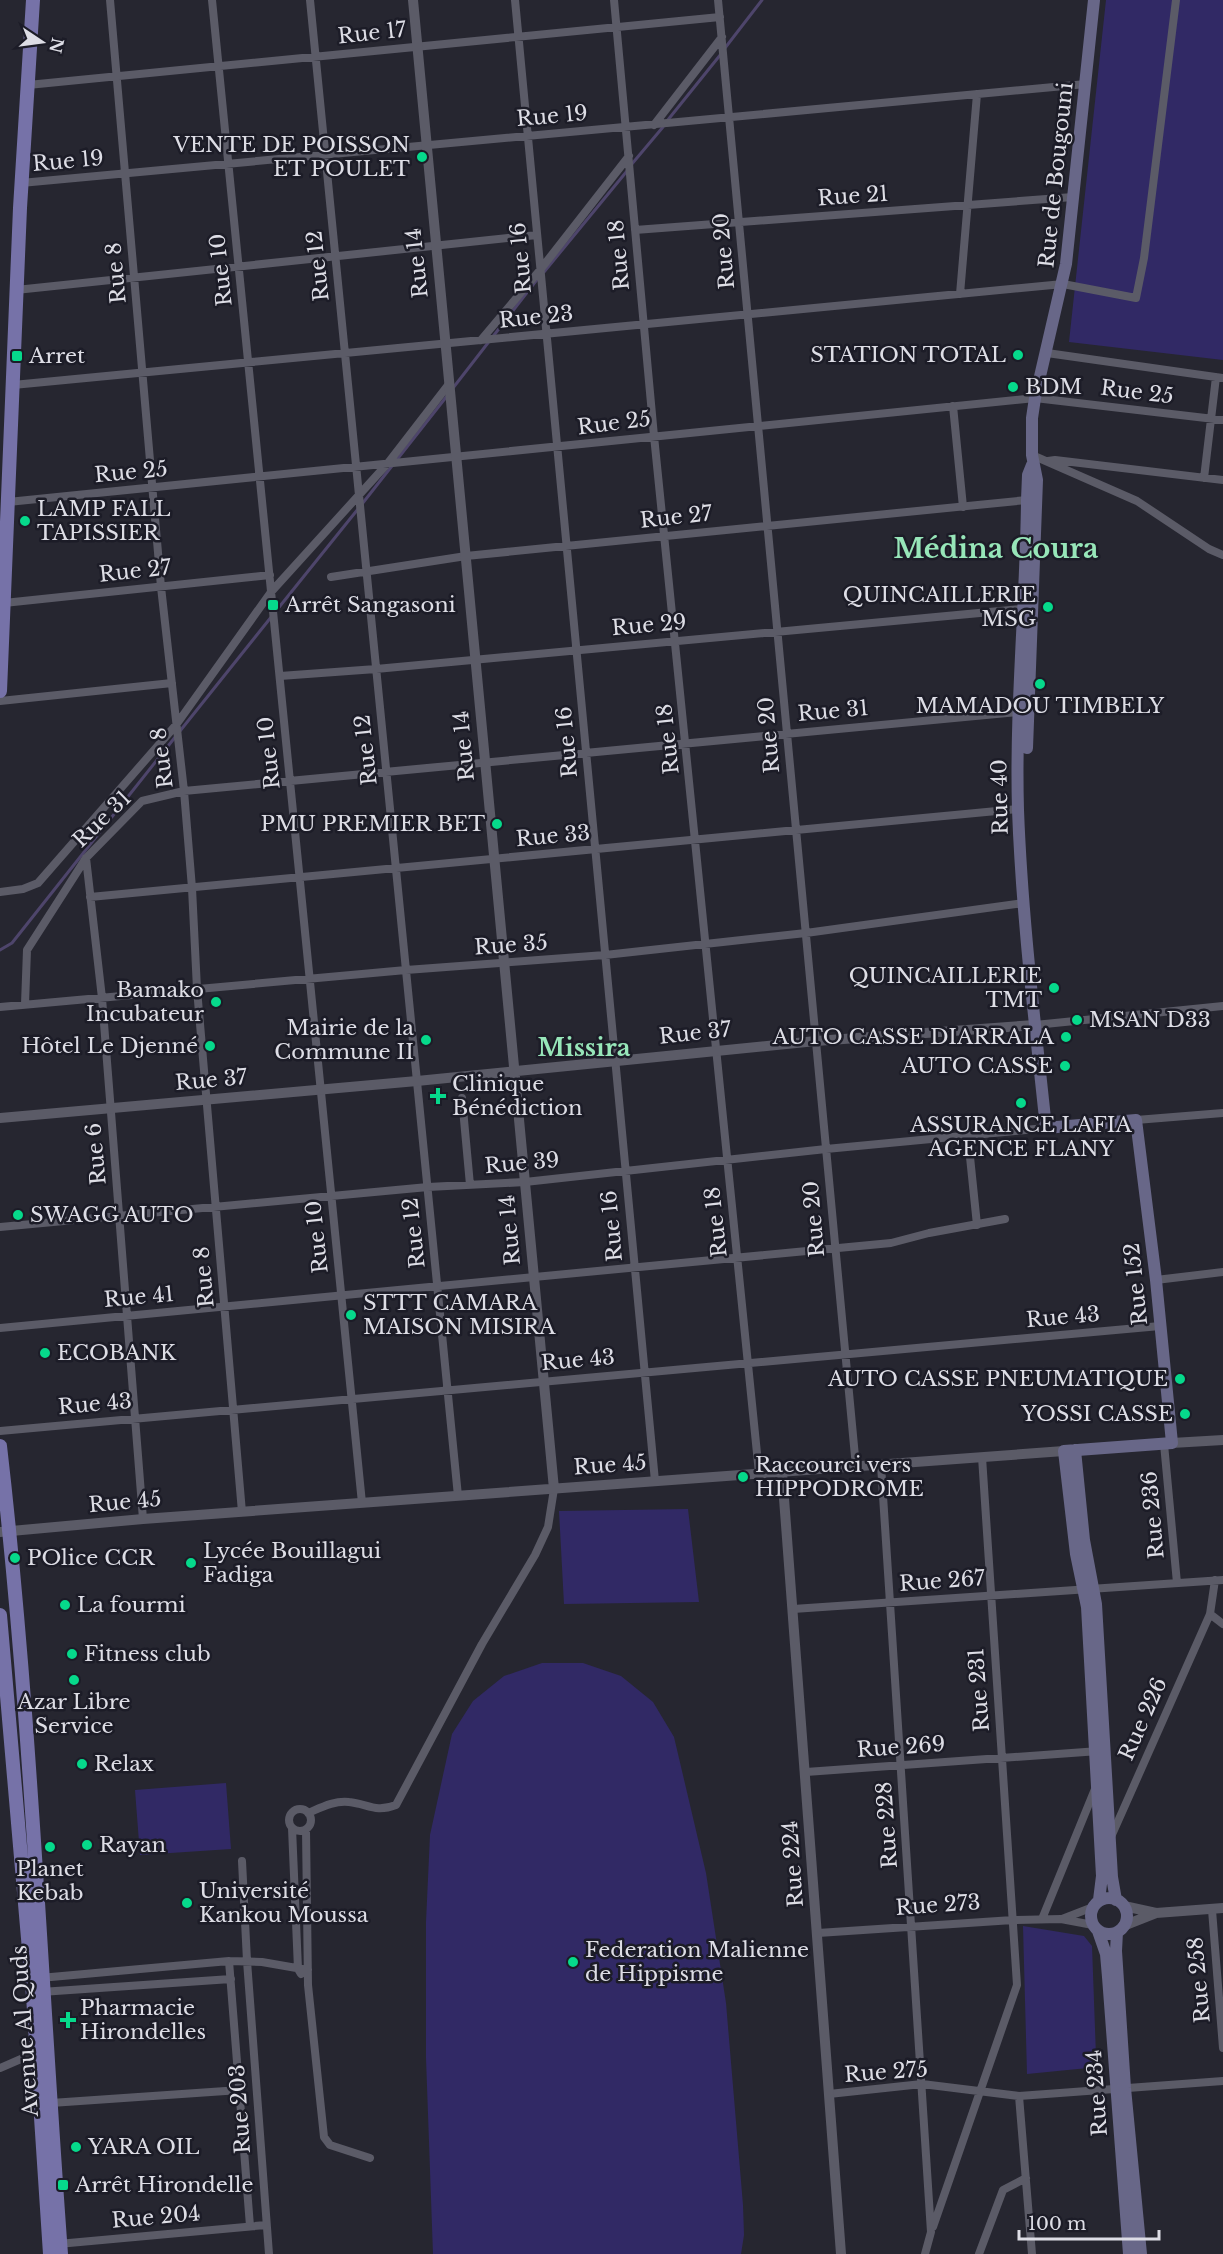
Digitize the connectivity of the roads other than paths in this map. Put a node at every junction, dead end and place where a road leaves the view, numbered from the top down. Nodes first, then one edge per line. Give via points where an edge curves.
1 (33, 0) edge
2 (110, 0) edge
3 (213, 0) edge
4 (310, 0) edge
5 (413, 0) edge
6 (515, 0) edge
7 (614, 0) edge
8 (718, 0) edge
9 (1094, 0) edge
10 (1176, 0) edge
11 (720, 17) junction
12 (617, 27) junction
13 (518, 37) junction
14 (722, 37) junction
15 (417, 47) junction
16 (316, 57) junction
17 (219, 66) junction
18 (117, 76) junction
19 (1086, 84) junction
20 (28, 85) junction
21 (977, 94) junction
22 (729, 117) junction
23 (658, 124) junction
24 (626, 127) junction
25 (528, 136) junction
26 (426, 145) junction
27 (326, 155) junction
28 (628, 156) junction
29 (229, 164) junction
30 (126, 173) junction
31 (21, 183) junction
32 (1073, 197) junction
33 (968, 205) junction
34 (739, 222) junction
35 (635, 230) junction
36 (537, 236) junction
37 (435, 246) junction
38 (336, 257) junction
39 (239, 267) junction
40 (540, 270) junction
41 (135, 278) junction
42 (1063, 284) junction
43 (16, 290) junction
44 (960, 294) junction
45 (748, 314) junction
46 (644, 325) junction
47 (546, 334) junction
48 (481, 340) junction
49 (445, 344) junction
50 (345, 353) junction
51 (1047, 353) junction
52 (249, 363) junction
53 (143, 373) junction
54 (1219, 378) edge
55 (449, 384) junction
56 (13, 386) junction
57 (1035, 398) junction
58 (953, 406) junction
59 (1212, 418) junction
60 (1223, 420) edge
61 (758, 426) junction
62 (654, 436) junction
63 (557, 447) junction
64 (456, 456) junction
65 (1032, 460) junction
66 (1046, 461) junction
67 (388, 463) junction
68 (356, 467) junction
69 (260, 477) junction
70 (1204, 478) junction
71 (1223, 480) edge
72 (153, 489) junction
73 (359, 496) junction
74 (1026, 500) junction
75 (8, 502) junction
76 (963, 507) junction
77 (768, 526) junction
78 (664, 537) junction
79 (566, 546) junction
80 (1223, 555) edge
81 (466, 556) junction
82 (367, 572) junction
83 (270, 575) junction
84 (331, 577) dead end
85 (161, 587) junction
86 (271, 592) junction
87 (4, 603) junction
88 (1022, 609) junction
89 (777, 632) junction
90 (676, 641) junction
91 (576, 650) junction
92 (476, 659) junction
93 (376, 669) junction
94 (280, 676) junction
95 (172, 684) junction
96 (0, 691) edge
97 (0, 701) edge
98 (1019, 712) junction
99 (176, 725) junction
100 (787, 734) junction
101 (686, 743) junction
102 (586, 753) junction
103 (485, 762) junction
104 (387, 772) junction
105 (290, 781) junction
106 (184, 791) junction
107 (1018, 809) junction
108 (796, 831) junction
109 (696, 840) junction
110 (595, 850) junction
111 (86, 858) junction
112 (495, 860) junction
113 (396, 869) junction
114 (300, 878) junction
115 (192, 888) junction
116 (0, 892) edge
117 (90, 897) junction
118 (1024, 903) junction
119 (806, 933) junction
120 (706, 945) junction
121 (605, 955) junction
122 (505, 964) junction
123 (406, 970) junction
124 (309, 979) junction
125 (196, 989) junction
126 (102, 998) junction
127 (25, 1004) junction
128 (1223, 1006) edge
129 (0, 1007) edge
130 (1039, 1025) junction
131 (816, 1041) junction
132 (717, 1050) junction
133 (615, 1061) junction
134 (515, 1070) junction
135 (417, 1081) junction
136 (321, 1090) junction
137 (462, 1098) dead end
138 (206, 1101) junction
139 (110, 1108) junction
140 (1223, 1113) edge
141 (0, 1118) edge
142 (1136, 1120) junction
143 (1050, 1128) junction
144 (826, 1149) junction
145 (970, 1157) dead end
146 (728, 1161) junction
147 (625, 1171) junction
148 (525, 1182) junction
149 (470, 1185) junction
150 (428, 1187) junction
151 (331, 1195) junction
152 (215, 1206) junction
153 (119, 1216) junction
154 (1005, 1219) dead end
155 (977, 1225) junction
156 (0, 1227) edge
157 (835, 1249) junction
158 (738, 1258) junction
159 (634, 1268) junction
160 (1223, 1272) edge
161 (534, 1278) junction
162 (1156, 1280) junction
163 (437, 1287) junction
164 (341, 1296) junction
165 (224, 1307) junction
166 (128, 1316) junction
167 (1160, 1326) junction
168 (0, 1328) edge
169 (845, 1354) junction
170 (748, 1363) junction
171 (644, 1372) junction
172 (544, 1382) junction
173 (448, 1390) junction
174 (351, 1399) junction
175 (233, 1410) junction
176 (136, 1419) junction
177 (0, 1431) edge
178 (1223, 1440) edge
179 (1168, 1444) junction
180 (0, 1446) edge
181 (1070, 1451) junction
182 (982, 1457) junction
183 (881, 1465) junction
184 (856, 1467) junction
185 (782, 1472) junction
186 (759, 1473) junction
187 (655, 1481) junction
188 (554, 1489) junction
189 (458, 1496) junction
190 (362, 1503) junction
191 (242, 1512) junction
192 (143, 1519) junction
193 (5, 1532) edge
194 (1219, 1580) edge
195 (1178, 1582) junction
196 (1088, 1589) junction
197 (991, 1595) junction
198 (890, 1603) junction
199 (793, 1609) junction
200 (1210, 1614) junction
201 (0, 1615) edge
202 (1223, 1624) edge
203 (1101, 1751) junction
204 (1002, 1758) junction
205 (901, 1765) junction
206 (806, 1772) junction
207 (1097, 1784) junction
208 (308, 1813) junction
209 (292, 1828) junction
210 (306, 1830) junction
211 (1110, 1840) junction
212 (242, 1861) dead end
213 (1120, 1903) junction
214 (1096, 1904) junction
215 (1217, 1909) edge
216 (1156, 1913) junction
217 (1042, 1919) junction
218 (1061, 1919) junction
219 (1013, 1920) junction
220 (911, 1927) junction
221 (1095, 1928) junction
222 (1120, 1929) junction
223 (818, 1933) junction
224 (229, 1961) junction
225 (247, 1961) junction
226 (303, 1970) junction
227 (231, 1978) junction
228 (37, 1985) junction
229 (1223, 2048) edge
230 (37, 2052) junction
231 (0, 2068) edge
232 (1223, 2081) edge
233 (922, 2084) junction
234 (1120, 2089) junction
235 (240, 2090) junction
236 (981, 2091) junction
237 (830, 2094) junction
238 (1019, 2096) junction
239 (51, 2103) junction
240 (369, 2158) dead end
241 (1026, 2178) junction
242 (266, 2225) junction
243 (250, 2226) junction
244 (931, 2232) junction
245 (55, 2249) edge
246 (269, 2254) edge
247 (841, 2254) edge
248 (925, 2254) edge
249 (979, 2254) edge
250 (1032, 2254) edge
251 (1129, 2254) edge
252 (1141, 2254) edge

1 - 20 main road
2 - 18 street, Rue 8
3 - 17 street, Rue 10
4 - 16 street, Rue 12
5 - 15 street, Rue 14
6 - 13 street, Rue 16
7 - 12 street, Rue 18
8 - 11 street, Rue 20
9 - 19 main road, Rue de Bougouni
10 - 42 street, Rue 23 via 1136,298
11 - 12 street, Rue 17
11 - 14 street, Rue 20
12 - 13 street, Rue 17
12 - 24 street, Rue 18
13 - 15 street, Rue 17
13 - 25 street, Rue 16
14 - 22 street, Rue 20
14 - 23 street
15 - 16 street, Rue 17
15 - 26 street, Rue 14
16 - 17 street, Rue 17
16 - 27 street, Rue 12
17 - 18 street, Rue 17
17 - 29 street, Rue 10
18 - 20 street, Rue 17
18 - 30 street, Rue 8
19 - 21 street, Rue 19
19 - 32 main road, Rue de Bougouni
20 - 31 main road
21 - 22 street, Rue 19
21 - 33 street
22 - 23 street, Rue 19
22 - 34 street, Rue 20
23 - 24 street, Rue 19
24 - 25 street, Rue 19
24 - 28 street, Rue 18
25 - 26 street, Rue 19
25 - 36 street, Rue 16
26 - 27 street, Rue 19
26 - 37 street, Rue 14
27 - 29 street, Rue 19
27 - 38 street, Rue 12
28 - 35 street, Rue 18
28 - 40 street
29 - 30 street, Rue 19
29 - 39 street, Rue 10
30 - 31 street, Rue 19
30 - 41 street, Rue 8
31 - 43 main road
32 - 33 street, Rue 21
32 - 42 main road, Rue de Bougouni
33 - 34 street, Rue 21
33 - 44 street
34 - 35 street, Rue 21
34 - 45 street, Rue 20
35 - 46 street, Rue 18
36 - 37 street
36 - 40 street, Rue 16
37 - 38 street
37 - 49 street, Rue 14
38 - 39 street
38 - 50 street, Rue 12
39 - 41 street
39 - 52 street, Rue 10
40 - 47 street, Rue 16
40 - 48 street
41 - 43 street
41 - 53 street, Rue 8
42 - 44 street, Rue 23
42 - 51 main road, Rue de Bougouni
43 - 56 main road
44 - 45 street, Rue 23
45 - 46 street, Rue 23
45 - 61 street, Rue 20
46 - 47 street, Rue 23
46 - 62 street, Rue 18
47 - 48 street, Rue 23
47 - 63 street, Rue 16
48 - 49 street, Rue 23
49 - 50 street, Rue 23
49 - 55 street, Rue 14
50 - 52 street, Rue 23
50 - 68 street, Rue 12
51 - 54 street
51 - 57 main road, Rue 40
52 - 53 street, Rue 23
52 - 69 street, Rue 10
53 - 56 street, Rue 23
53 - 72 street, Rue 8
54 - 59 street
55 - 64 street, Rue 14
55 - 67 street
56 - 75 main road
57 - 58 street, Rue 25
57 - 59 street, Rue 25
57 - 65 main road, Rue 40
58 - 61 street, Rue 25
58 - 76 street
59 - 60 street, Rue 25
59 - 70 street
61 - 62 street, Rue 25
61 - 77 street, Rue 20
62 - 63 street, Rue 25
62 - 78 street, Rue 18
63 - 64 street, Rue 25
63 - 79 street, Rue 16
64 - 67 street, Rue 25
64 - 81 street, Rue 14
65 - 66 street
65 - 74 main road, Rue 40
65 - 130 main road, Rue 40 via 1037,480 1026,808
66 - 70 street
66 - 80 street via 1137,501
67 - 68 street, Rue 25
67 - 73 street
68 - 69 street, Rue 25
68 - 73 street, Rue 12
69 - 72 street, Rue 25
69 - 83 street, Rue 10
70 - 71 street
72 - 75 street, Rue 25
72 - 85 street, Rue 8
73 - 82 street, Rue 12
73 - 86 street
74 - 76 street, Rue 27
74 - 88 main road, Rue 40
75 - 87 main road
76 - 77 street, Rue 27
77 - 78 street, Rue 27
77 - 89 street, Rue 20
78 - 79 street, Rue 27
78 - 90 street, Rue 18
79 - 81 street, Rue 27
79 - 91 street, Rue 16
81 - 82 street, Rue 27
81 - 92 street, Rue 14
82 - 84 street, Rue 27
82 - 93 street, Rue 12
83 - 85 street, Rue 27
83 - 86 street, Rue 10
85 - 87 street, Rue 27
85 - 95 street, Rue 8
86 - 94 street, Rue 10
86 - 99 street
87 - 96 main road
88 - 89 street, Rue 29
88 - 98 main road, Rue 40
89 - 90 street, Rue 29
89 - 100 street, Rue 20
90 - 91 street, Rue 29
90 - 101 street, Rue 18
91 - 92 street, Rue 29
91 - 102 street, Rue 16
92 - 93 street, Rue 29
92 - 103 street, Rue 14
93 - 94 street, Rue 29
93 - 104 street, Rue 12
94 - 105 street, Rue 10
95 - 97 street
95 - 99 street, Rue 8
98 - 100 street, Rue 31
98 - 107 main road, Rue 40
99 - 106 street, Rue 8
99 - 116 street via 38,883
100 - 101 street, Rue 31
100 - 108 street, Rue 20
101 - 102 street, Rue 31
101 - 109 street, Rue 18
102 - 103 street, Rue 31
102 - 110 street, Rue 16
103 - 104 street, Rue 31
103 - 112 street, Rue 14
104 - 105 street, Rue 31
104 - 113 street, Rue 12
105 - 106 street, Rue 31
105 - 114 street, Rue 10
106 - 111 street, Rue 31 via 142,801
106 - 115 street, Rue 8
107 - 108 street, Rue 33
107 - 118 main road, Rue 40
108 - 109 street, Rue 33
108 - 119 street, Rue 20
109 - 110 street, Rue 33
109 - 120 street, Rue 18
110 - 112 street, Rue 33
110 - 121 street, Rue 16
111 - 117 street, Rue 6
111 - 127 street, Rue 31 via 27,950
112 - 113 street, Rue 33
112 - 122 street, Rue 14
113 - 114 street, Rue 33
113 - 123 street, Rue 12
114 - 115 street, Rue 33
114 - 124 street, Rue 10
115 - 117 street, Rue 33
115 - 125 street, Rue 8
117 - 126 street, Rue 6
118 - 119 street, Rue 35
118 - 130 main road, Rue 40
119 - 120 street, Rue 35
119 - 131 street, Rue 20
120 - 121 street, Rue 35
120 - 132 street, Rue 18
121 - 122 street, Rue 35
121 - 133 street, Rue 16
122 - 123 street, Rue 35
122 - 134 street, Rue 14
123 - 124 street, Rue 35
123 - 135 street, Rue 12
124 - 125 street, Rue 35
124 - 136 street, Rue 10
125 - 126 street, Rue 35
125 - 138 street, Rue 8
126 - 127 street, Rue 35
126 - 139 street, Rue 6
127 - 129 street, Rue 35
128 - 130 street
130 - 131 street, Rue 37
130 - 143 main road, Rue 40
131 - 132 street, Rue 37
131 - 144 street, Rue 20
132 - 133 street, Rue 37
132 - 146 street, Rue 18
133 - 134 street, Rue 37
133 - 147 street, Rue 16
134 - 135 street, Rue 37
134 - 148 street, Rue 14
135 - 136 street, Rue 37
135 - 150 street, Rue 12
136 - 138 street, Rue 37
136 - 151 street, Rue 10
137 - 149 street
138 - 139 street, Rue 37
138 - 152 street, Rue 8
139 - 141 street, Rue 37
139 - 153 street, Rue 6
140 - 142 street
142 - 143 main road
142 - 162 main road, Rue 152
143 - 144 street, Rue 39
144 - 146 street, Rue 39
144 - 157 street, Rue 20
145 - 155 street
146 - 147 street, Rue 39
146 - 158 street, Rue 18
147 - 148 street, Rue 39
147 - 159 street, Rue 16
148 - 149 street, Rue 39
148 - 161 street, Rue 14
149 - 150 street, Rue 39
150 - 151 street, Rue 39
150 - 163 street, Rue 12
151 - 152 street, Rue 39
151 - 164 street, Rue 10
152 - 153 street, Rue 39
152 - 165 street, Rue 8
153 - 156 street, Rue 39
153 - 166 street, Rue 6
154 - 155 street, Rue 41
155 - 157 street, Rue 41 via 891,1243
157 - 158 street, Rue 41
157 - 169 street, Rue 20
158 - 159 street, Rue 41
158 - 170 street, Rue 18
159 - 161 street, Rue 41
159 - 171 street, Rue 16
160 - 162 street
161 - 163 street, Rue 41
161 - 172 street, Rue 14
162 - 167 main road, Rue 152
163 - 164 street, Rue 41
163 - 173 street, Rue 12
164 - 165 street, Rue 41
164 - 174 street, Rue 10
165 - 166 street, Rue 41
165 - 175 street, Rue 8
166 - 168 street, Rue 41
166 - 176 street, Rue 6
167 - 169 street, Rue 43
167 - 179 main road, Rue 152
169 - 170 street, Rue 43
169 - 184 street, Rue 20
170 - 171 street, Rue 43
170 - 186 street, Rue 18
171 - 172 street, Rue 43
171 - 187 street, Rue 16
172 - 173 street, Rue 43
172 - 188 street, Rue 14
173 - 174 street, Rue 43
173 - 189 street, Rue 12
174 - 175 street, Rue 43
174 - 190 street, Rue 10
175 - 176 street, Rue 43
175 - 191 street, Rue 8
176 - 177 street, Rue 43
176 - 192 street, Rue 6
178 - 179 street, Rue 45
179 - 181 main road, Rue 45
179 - 195 street, Rue 236
180 - 193 main road, Avenue Al Quds
181 - 182 street, Rue 45
181 - 196 main road via 1076,1554
182 - 183 street, Rue 45
182 - 197 street, Rue 231
183 - 184 street, Rue 45
183 - 198 street, Rue 228
184 - 185 street, Rue 45
185 - 186 street, Rue 45
185 - 199 street, Rue 224
186 - 187 street, Rue 45
187 - 188 street, Rue 45
188 - 189 street, Rue 45
188 - 208 street via 548,1527 535,1556 482,1644 396,1805 384,1810 349,1801
189 - 190 street, Rue 45
190 - 191 street, Rue 45
191 - 192 street, Rue 45
192 - 193 street, Rue 45
193 - 228 main road, Avenue Al Quds via 22,1687
194 - 195 street, Rue 267
194 - 200 street, Rue 226
195 - 196 street, Rue 267
196 - 197 street, Rue 267
196 - 203 main road
197 - 198 street, Rue 267
197 - 204 street, Rue 231
198 - 199 street, Rue 267
198 - 205 street, Rue 228
199 - 206 street, Rue 224
200 - 202 street
200 - 211 street, Rue 226
201 - 228 main road, Avenue Al Quds
203 - 204 street, Rue 269
203 - 207 main road
203 - 211 main road
204 - 205 street, Rue 269
204 - 219 street, Rue 231
205 - 206 street, Rue 269
205 - 220 street, Rue 228
206 - 223 street, Rue 224
207 - 214 main road via 1102,1876
207 - 217 street
208 - 209 street via 299,1809 291,1814
208 - 210 street via 311,1822
209 - 210 street
209 - 226 street
210 - 226 street
211 - 213 main road via 1112,1876
212 - 225 street, Rue 203
213 - 214 main road via 1108,1898
213 - 216 street
213 - 222 main road via 1127,1918
214 - 218 street, Rue 273
214 - 221 main road via 1091,1914
215 - 216 street
215 - 229 street, Rue 258
216 - 222 street
217 - 218 street, Rue 273
217 - 219 street, Rue 273
218 - 221 street, Rue 273
219 - 220 street, Rue 273
219 - 236 street, Rue 231 via 1017,1985
220 - 223 street, Rue 273
220 - 233 street, Rue 228
221 - 222 main road via 1107,1934
221 - 234 main road, Rue 234 via 1106,1954
222 - 234 main road, Rue 234 via 1116,1951
223 - 237 street, Rue 224
224 - 225 street
224 - 227 street
224 - 228 street
225 - 226 street
225 - 242 street, Rue 203
226 - 240 street via 308,1985 324,2137 330,2145
227 - 228 street
227 - 235 street
228 - 230 main road, Avenue Al Quds
228 - 239 main road, Avenue Al Quds
230 - 231 street
230 - 245 main road, Avenue Al Quds
232 - 234 street
233 - 236 street, Rue 275
233 - 237 street, Rue 275
233 - 244 street, Rue 228
234 - 238 street
234 - 251 main road, Rue 234
234 - 252 main road, Rue 234
235 - 239 street, Rue 203
235 - 243 street
236 - 238 street, Rue 275
236 - 244 street, Rue 231
237 - 247 street, Rue 224
238 - 241 street
239 - 245 main road, Avenue Al Quds
241 - 249 street via 1003,2190
241 - 250 street
242 - 243 street, Rue 204
242 - 246 street, Rue 203
243 - 245 street, Rue 204
244 - 248 street, Rue 228

